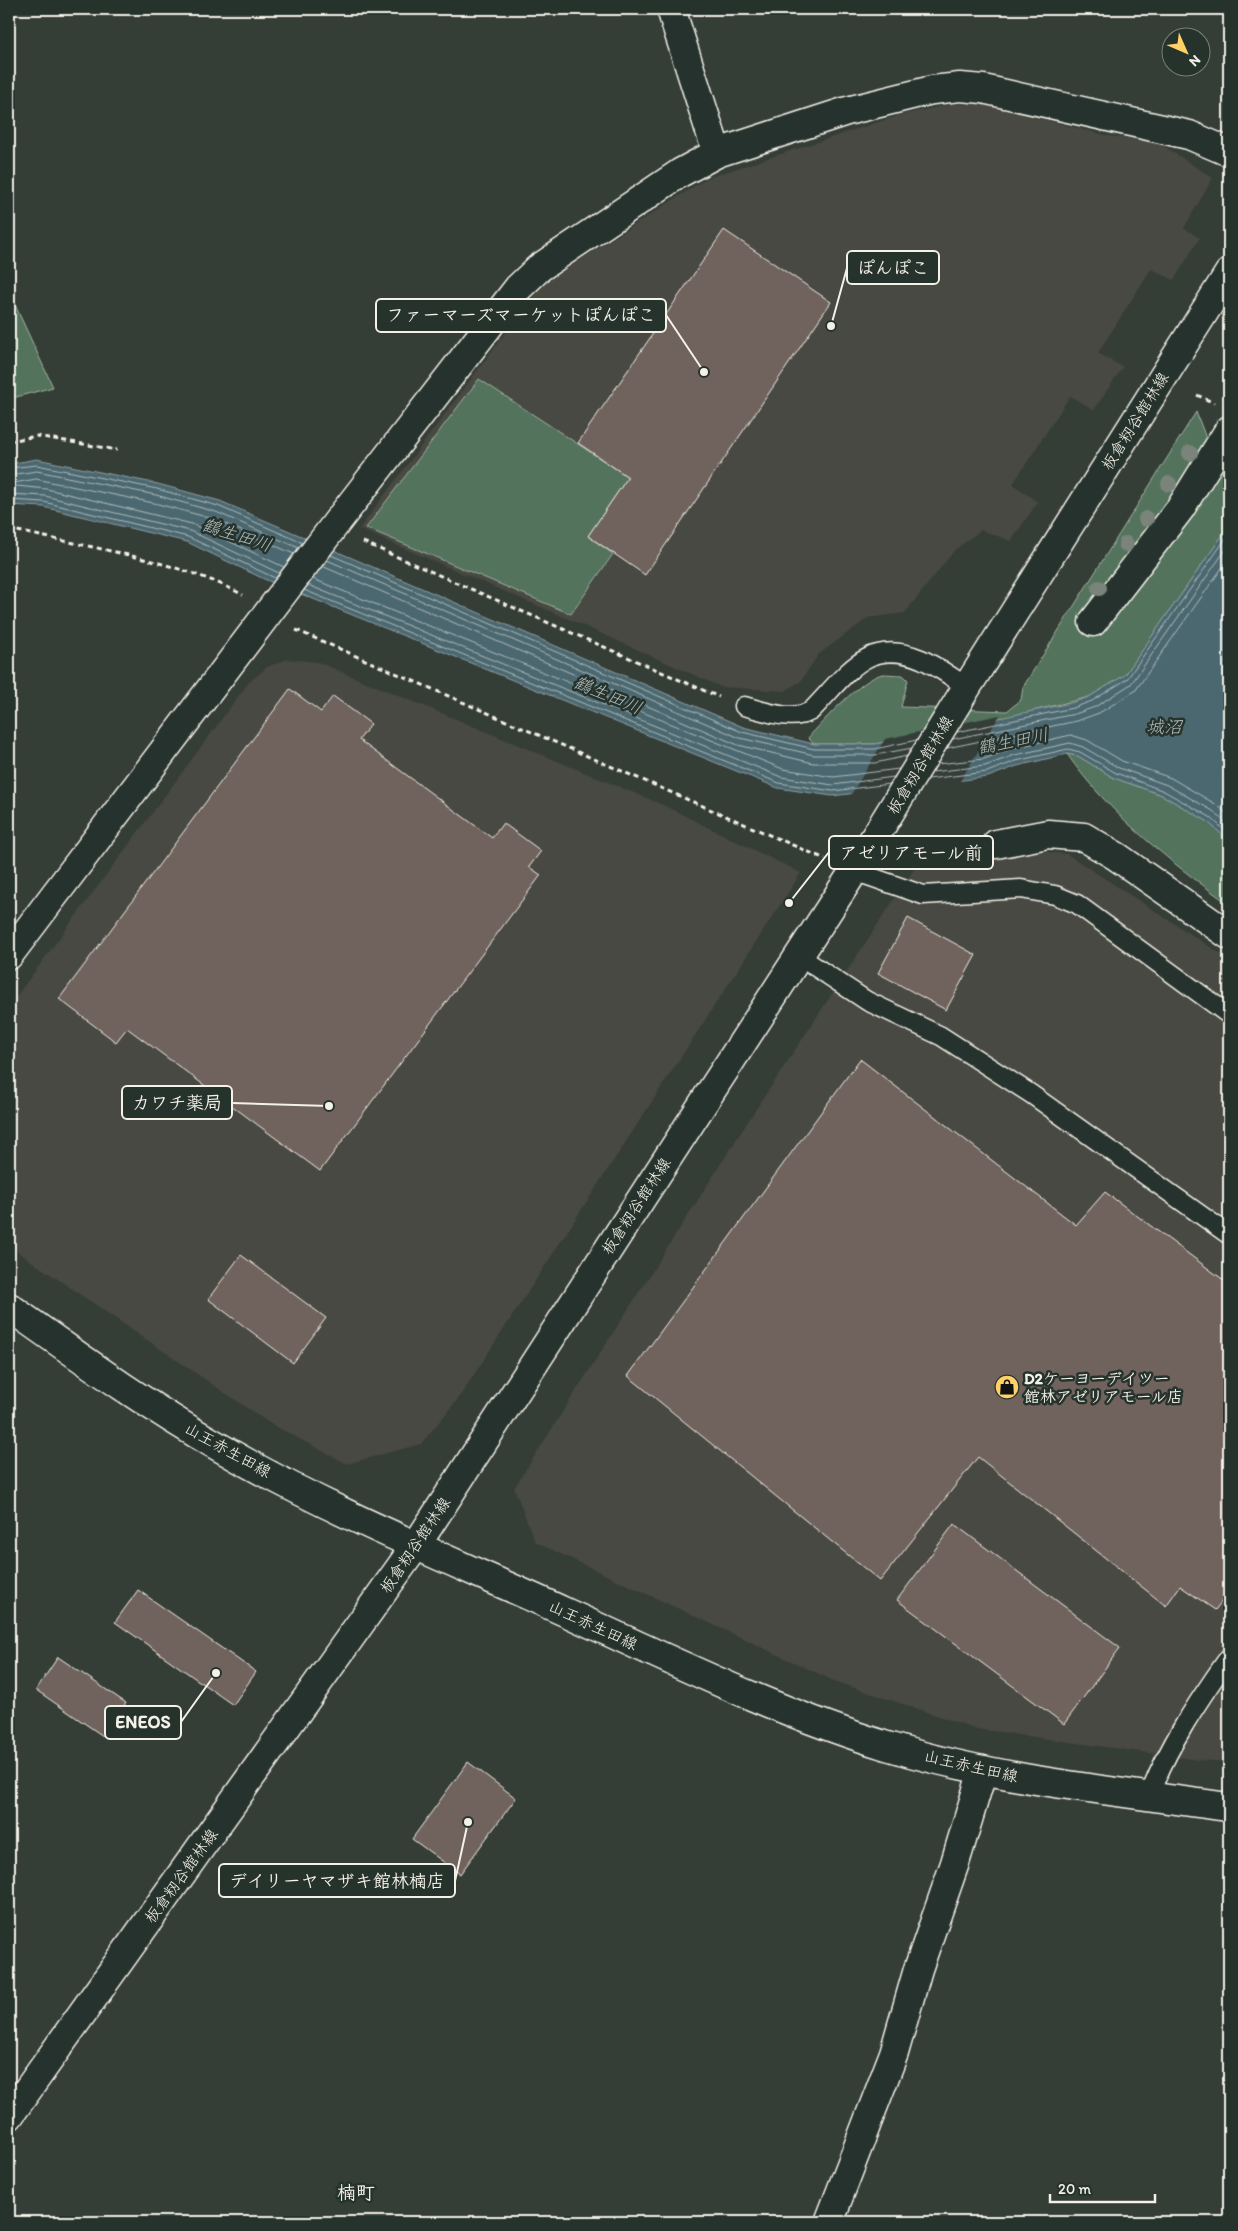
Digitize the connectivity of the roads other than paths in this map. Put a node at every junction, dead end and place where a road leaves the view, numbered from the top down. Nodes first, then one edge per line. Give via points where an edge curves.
1 (671, 9) edge
2 (1229, 152) edge
3 (717, 153) junction
4 (1229, 273) edge
5 (1229, 430) edge
6 (1092, 622) dead end
7 (963, 694) junction
8 (744, 706) road end
9 (996, 844) road end
10 (854, 871) junction
11 (1229, 935) edge
12 (9, 955) edge
13 (799, 956) junction
14 (1229, 1015) edge
15 (1229, 1236) edge
16 (9, 1307) edge
17 (417, 1544) junction
18 (1229, 1657) edge
19 (982, 1770) junction
20 (1149, 1796) junction
21 (1229, 1807) edge
22 (9, 2116) edge
23 (829, 2222) edge

1 - 3 main road
2 - 3 main road via 1189,135 983,89 960,87 932,90 847,111
3 - 12 main road via 680,173 539,268 518,288
4 - 7 main road, 板倉籾谷館林線
5 - 6 main road via 1180,509
7 - 8 lane via 922,659 889,650 858,664 802,716 787,716
7 - 10 main road, 板倉籾谷館林線
9 - 11 main road via 1048,834 1084,838 1116,856
10 - 13 main road, 板倉籾谷館林線
10 - 14 lane via 923,895 1021,889 1055,894 1077,904
13 - 15 lane via 868,1001 941,1036 1031,1094
13 - 17 main road, 板倉籾谷館林線
16 - 17 main road, 山王赤生田線 via 148,1404 222,1449 304,1492
17 - 19 main road, 山王赤生田線 via 709,1678 798,1715 888,1746
17 - 22 main road, 板倉籾谷館林線
18 - 20 lane via 1174,1742
19 - 20 main road, 山王赤生田線
19 - 23 main road via 894,2053
20 - 21 main road, 山王赤生田線

